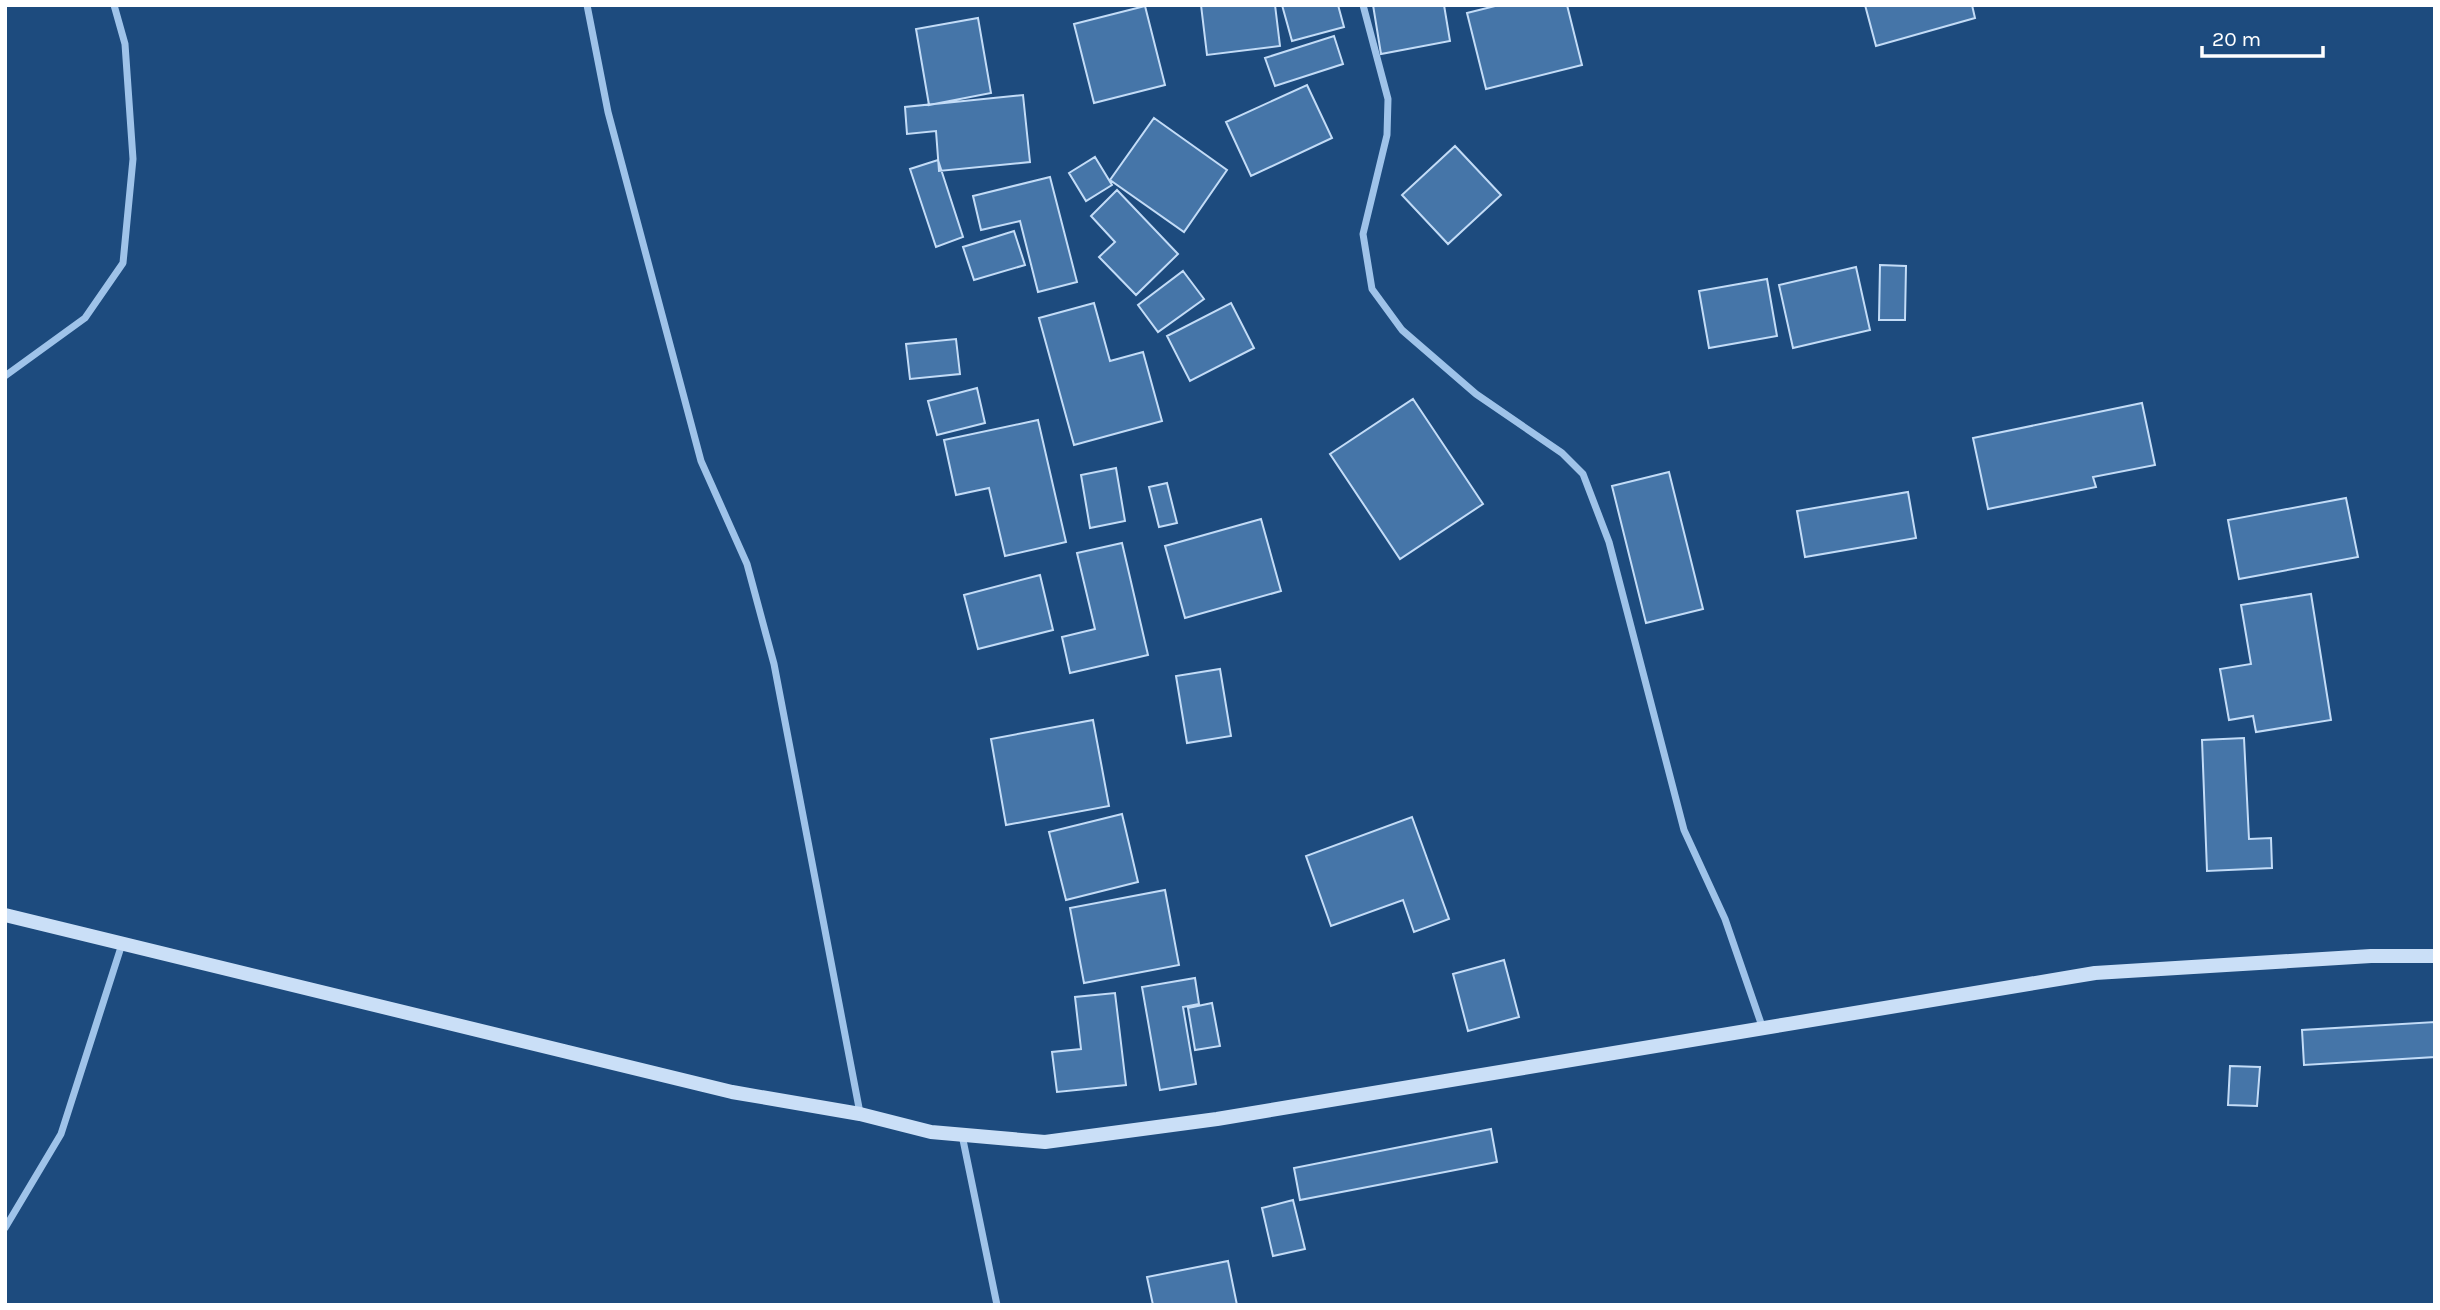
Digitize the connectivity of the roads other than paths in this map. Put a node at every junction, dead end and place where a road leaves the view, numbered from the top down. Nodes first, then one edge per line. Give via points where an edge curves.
1 (114, 5) edge
2 (587, 5) edge
3 (1363, 5) edge
4 (5, 376) edge
5 (5, 915) edge
6 (123, 943) junction
7 (2435, 956) edge
8 (1763, 1029) junction
9 (860, 1114) junction
10 (962, 1135) junction
11 (5, 1228) edge
12 (997, 1305) edge

1 - 4 street via 125,44 133,159 122,263 85,317
2 - 9 street via 608,112 701,461 747,564 774,664
3 - 8 street via 1388,99 1387,135 1363,234 1372,289 1402,330 1476,394 1562,453 1583,474 1609,542 1684,830 1725,919
5 - 6 street
6 - 9 street via 732,1092
6 - 11 street via 61,1134
7 - 8 street via 2095,973
8 - 10 street via 1217,1119 1045,1142
9 - 10 street
10 - 12 street

